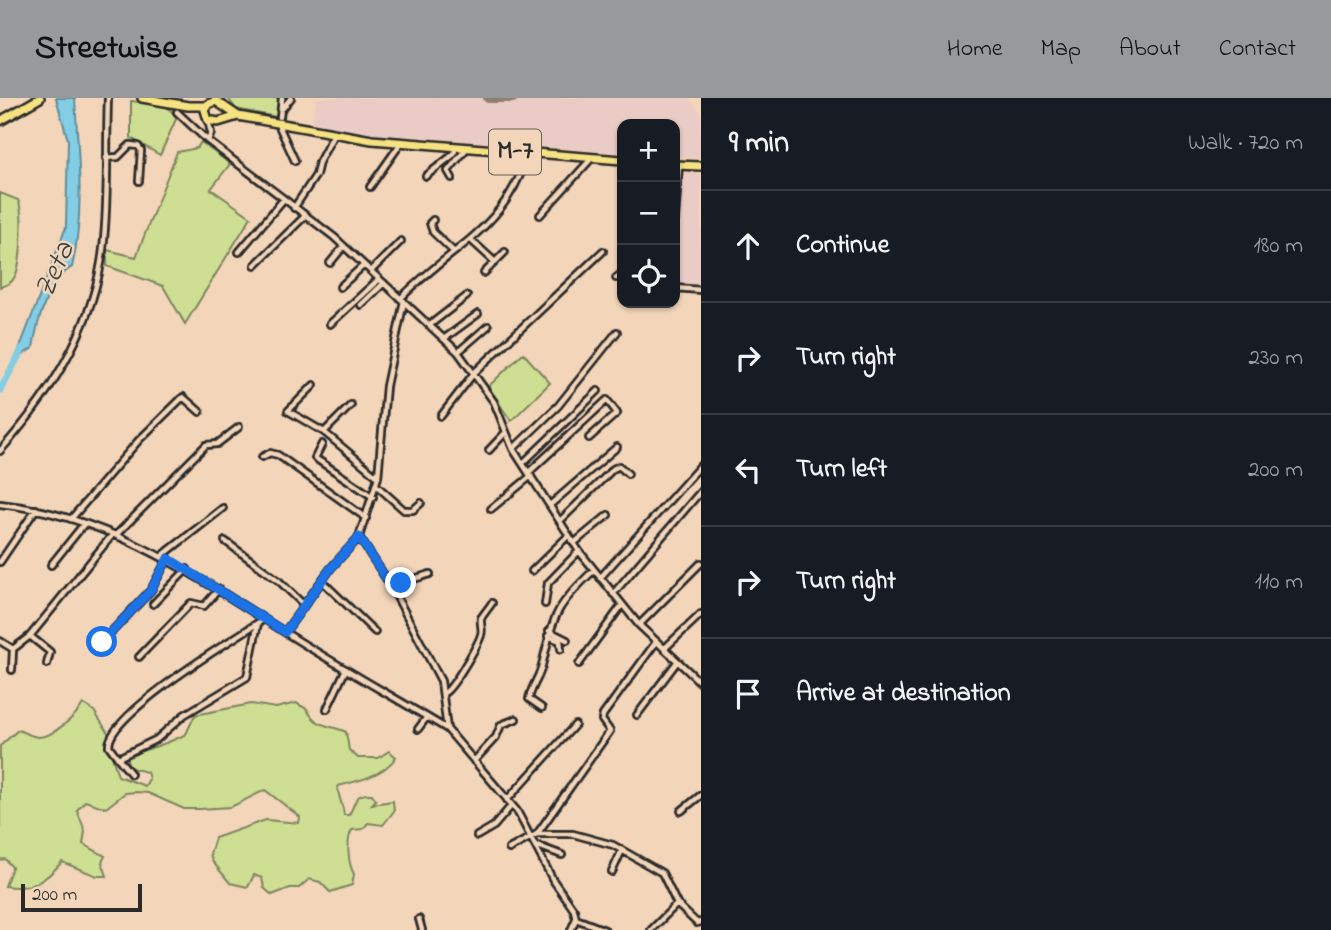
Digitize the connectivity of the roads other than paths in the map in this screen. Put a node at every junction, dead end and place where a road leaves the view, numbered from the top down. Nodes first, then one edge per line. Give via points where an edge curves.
1 (40, 98) edge
2 (108, 98) edge
3 (142, 98) edge
4 (282, 98) edge
5 (291, 98) edge
6 (29, 100) edge
7 (223, 104) edge
8 (209, 108) edge
9 (283, 110) junction
10 (177, 112) dead end
11 (238, 116) junction
12 (221, 120) junction
13 (279, 120) junction
14 (0, 121) edge
15 (211, 133) junction
16 (334, 134) junction
17 (208, 141) junction
18 (401, 143) junction
19 (456, 147) junction
20 (467, 148) junction
21 (529, 153) junction
22 (106, 158) junction
23 (591, 158) junction
24 (617, 160) edge
25 (295, 161) dead end
26 (680, 165) edge
27 (701, 166) edge
28 (426, 176) dead end
29 (452, 178) dead end
30 (139, 181) dead end
31 (370, 187) dead end
32 (283, 200) junction
33 (294, 208) junction
34 (540, 215) dead end
35 (305, 216) junction
36 (433, 220) dead end
37 (471, 240) junction
38 (401, 241) dead end
39 (344, 246) junction
40 (603, 251) dead end
41 (239, 252) dead end
42 (454, 252) junction
43 (505, 252) dead end
44 (495, 262) junction
45 (330, 263) dead end
46 (255, 265) dead end
47 (365, 265) junction
48 (371, 271) junction
49 (484, 273) dead end
50 (379, 279) junction
51 (384, 283) junction
52 (340, 287) dead end
53 (680, 288) edge
54 (701, 290) edge
55 (467, 296) dead end
56 (402, 299) junction
57 (361, 305) dead end
58 (478, 314) dead end
59 (330, 324) dead end
60 (431, 324) junction
61 (488, 327) dead end
62 (617, 332) dead end
63 (445, 338) junction
64 (458, 352) junction
65 (474, 373) junction
66 (314, 385) dead end
67 (598, 391) dead end
68 (351, 405) dead end
69 (200, 412) dead end
70 (577, 414) junction
71 (440, 416) dead end
72 (582, 422) junction
73 (239, 428) dead end
74 (324, 432) junction
75 (506, 432) junction
76 (589, 438) dead end
77 (322, 444) dead end
78 (617, 447) dead end
79 (513, 449) junction
80 (489, 450) dead end
81 (0, 451) edge
82 (262, 457) dead end
83 (523, 463) junction
84 (701, 465) edge
85 (530, 474) junction
86 (628, 474) dead end
87 (378, 477) junction
88 (376, 485) junction
89 (701, 491) edge
90 (373, 496) junction
91 (421, 503) dead end
92 (0, 504) edge
93 (550, 505) junction
94 (223, 508) dead end
95 (36, 509) junction
96 (491, 509) dead end
97 (608, 515) dead end
98 (366, 518) junction
99 (71, 519) junction
100 (561, 521) junction
101 (84, 524) junction
102 (114, 534) junction
103 (569, 535) junction
104 (359, 537) junction
105 (225, 541) dead end
106 (574, 543) junction
107 (579, 551) junction
108 (165, 557) junction
109 (0, 562) edge
110 (701, 563) edge
111 (51, 565) dead end
112 (187, 569) junction
113 (593, 570) junction
114 (532, 571) dead end
115 (430, 574) dead end
116 (600, 578) junction
117 (322, 581) junction
118 (391, 586) junction
119 (219, 589) junction
120 (612, 594) junction
121 (492, 603) dead end
122 (153, 604) dead end
123 (545, 604) dead end
124 (304, 605) junction
125 (622, 605) junction
126 (701, 614) edge
127 (264, 619) junction
128 (258, 623) junction
129 (639, 625) junction
130 (285, 632) junction
131 (375, 632) dead end
132 (548, 633) junction
133 (30, 636) junction
134 (566, 640) dead end
135 (102, 642) dead end
136 (656, 642) junction
137 (1, 644) edge
138 (13, 649) junction
139 (561, 649) dead end
140 (664, 649) junction
141 (139, 657) dead end
142 (677, 662) junction
143 (47, 664) dead end
144 (579, 664) dead end
145 (346, 669) junction
146 (12, 670) dead end
147 (701, 683) edge
148 (444, 693) junction
149 (542, 708) dead end
150 (327, 709) dead end
151 (637, 715) dead end
152 (427, 717) junction
153 (516, 719) dead end
154 (575, 725) dead end
155 (418, 729) dead end
156 (447, 729) junction
157 (118, 758) junction
158 (474, 761) junction
159 (131, 774) dead end
160 (701, 795) edge
161 (508, 800) junction
162 (512, 805) junction
163 (681, 811) dead end
164 (534, 835) junction
165 (477, 836) dead end
166 (537, 846) junction
167 (509, 849) dead end
168 (622, 850) junction
169 (562, 855) dead end
170 (612, 872) dead end
171 (677, 904) junction
172 (419, 919) dead end
173 (576, 919) junction
174 (700, 924) edge
175 (422, 930) edge
176 (571, 930) edge
177 (605, 930) edge
178 (651, 930) edge

1 - 6 main road
2 - 22 street
3 - 8 main road, M-7
4 - 9 street
5 - 9 street
6 - 14 main road
7 - 8 main road, M-7
7 - 11 main road, M-7
7 - 12 main road
8 - 12 main road, M-7
8 - 15 street
9 - 13 street
10 - 17 street
11 - 12 main road, M-7
11 - 13 main road, M-7
12 - 15 street
13 - 16 main road, M-7
13 - 25 street
15 - 17 street
16 - 18 main road, M-7
16 - 33 street via 316,175
17 - 32 street
18 - 19 main road, M-7
18 - 31 street
19 - 20 main road, M-7
19 - 28 street via 454,154
20 - 21 main road, M-7
20 - 29 street via 447,172
21 - 23 main road, M-7
21 - 37 street via 509,201
22 - 30 street via 118,157 130,145 138,146
22 - 81 street via 103,249 87,316 68,360
23 - 24 main road, M-7
23 - 34 street
26 - 27 main road
32 - 33 street
32 - 41 street
33 - 35 street
35 - 39 street
35 - 46 street
36 - 42 street via 433,232
37 - 42 street
37 - 44 street
38 - 48 street
39 - 45 street
39 - 47 street
40 - 65 street
42 - 56 street via 426,272
43 - 44 street
44 - 49 street
47 - 48 street
47 - 52 street
48 - 50 street
50 - 51 street
50 - 59 street
51 - 56 street
51 - 57 street
53 - 54 street
55 - 60 street
56 - 60 street
56 - 87 street via 386,386
58 - 63 street
60 - 63 street
61 - 64 street
62 - 79 street via 558,406
63 - 64 street
64 - 65 street
65 - 71 street
65 - 75 street via 494,402
66 - 74 street via 288,411
67 - 70 street
68 - 74 street
69 - 99 street via 183,397 138,440
70 - 72 street
70 - 83 street
72 - 76 street via 606,400 617,411
72 - 85 street
73 - 102 street via 217,444 206,445
74 - 87 street
75 - 79 street
75 - 80 street
77 - 90 street via 315,458
78 - 93 street
79 - 83 street
82 - 98 street via 278,455
83 - 85 street
84 - 116 street
85 - 93 street
85 - 96 street
86 - 100 street via 619,467 614,469
87 - 88 street
88 - 90 street
88 - 91 street via 404,510 411,511
89 - 120 street
90 - 98 street
92 - 95 street
93 - 100 street
94 - 108 street
95 - 99 street
95 - 109 street
97 - 106 street
98 - 104 street
99 - 101 street
100 - 103 street
101 - 102 street
101 - 111 street
102 - 108 street
102 - 133 street
103 - 106 street
103 - 114 street
104 - 117 street
104 - 118 street
105 - 124 street
106 - 107 street
107 - 113 street
107 - 123 street via 548,583
108 - 112 street
108 - 135 street via 151,590
110 - 129 street
112 - 119 street
112 - 122 street
113 - 116 street
113 - 132 street via 559,607
115 - 118 street
116 - 120 street
117 - 124 street
117 - 131 street
118 - 148 street
119 - 127 street
119 - 141 street via 204,606 191,603
120 - 125 street
121 - 148 street via 481,618 481,637 454,687
124 - 130 street
125 - 129 street
125 - 144 street
126 - 140 street
127 - 128 street
127 - 130 street
128 - 157 street via 247,677 179,718 157,739
128 - 157 street via 130,714 110,737 109,746
129 - 136 street
130 - 145 street
132 - 134 street
132 - 139 street via 560,641
132 - 149 street via 529,699
133 - 138 street
133 - 143 street via 50,652
136 - 140 street
136 - 164 street via 603,715 610,732
137 - 138 street
138 - 146 street
140 - 142 street
142 - 147 street
142 - 151 street
145 - 150 street
145 - 152 street
148 - 156 street
152 - 155 street
152 - 156 street
153 - 158 street via 501,725
154 - 161 street
156 - 158 street
157 - 159 street
158 - 161 street
160 - 163 street
161 - 162 street
162 - 164 street
162 - 165 street via 494,826
164 - 166 street
164 - 167 street
164 - 168 street via 573,834
166 - 169 street
166 - 173 street
168 - 170 street
168 - 171 street via 662,873
171 - 174 street
171 - 178 street
172 - 175 street
173 - 176 street
173 - 177 street

